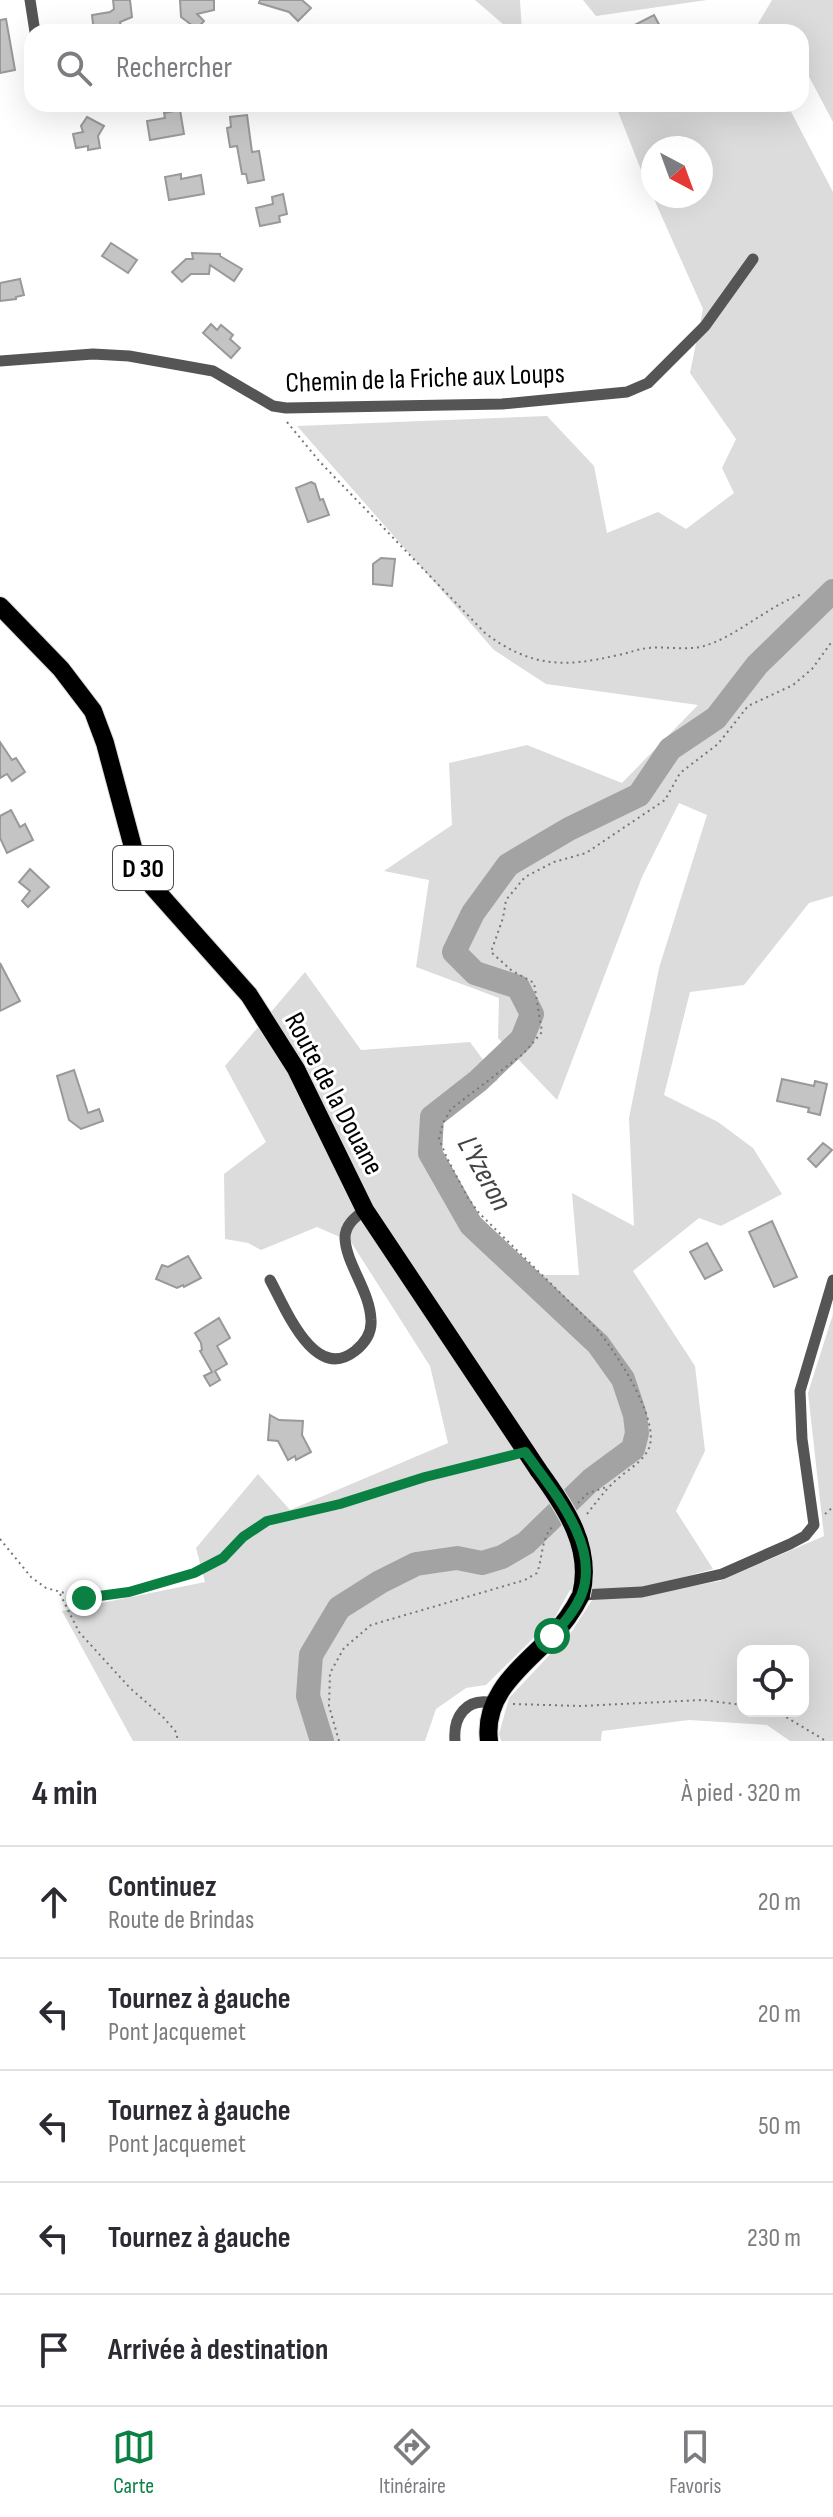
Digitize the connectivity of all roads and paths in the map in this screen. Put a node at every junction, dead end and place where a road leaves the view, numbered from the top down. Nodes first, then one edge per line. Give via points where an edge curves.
1 (30, 0) edge
2 (34, 24) edge
3 (753, 259) dead end
4 (0, 361) edge
5 (273, 406) junction
6 (802, 594) dead end
7 (0, 606) edge
8 (833, 640) edge
9 (365, 1210) junction
10 (270, 1280) dead end
11 (833, 1280) edge
12 (525, 1452) junction
13 (609, 1486) junction
14 (577, 1504) dead end
15 (579, 1518) dead end
16 (554, 1526) dead end
17 (0, 1539) edge
18 (59, 1593) junction
19 (581, 1595) junction
20 (493, 1703) junction
21 (737, 1704) edge
22 (786, 1717) edge
23 (178, 1741) edge
24 (339, 1741) edge
25 (455, 1741) edge
26 (489, 1741) edge
27 (826, 1741) edge

1 - 2 street
3 - 5 street, Chemin de la Friche aux Loups via 705,326 648,383 627,392 502,404
4 - 5 street, Chemin de la Friche aux Loups via 93,354 143,358 213,371
5 - 6 path via 475,623 506,649 528,658 568,664 648,648 703,646
7 - 9 main road, Route de la Douane / D 30 via 93,711 134,851 153,887 249,995 296,1069
8 - 13 path via 793,685 748,706 718,744 680,773 665,800 586,853 525,877 506,900 491,952 534,983 542,1032 523,1054 451,1109 443,1123 439,1139 473,1206 595,1327 634,1382 652,1433 650,1446
9 - 10 street, Route de la Douane via 349,1222 345,1236 371,1321 367,1341 352,1354 320,1356 306,1343
9 - 12 main road, Route de la Douane / D 30
11 - 19 street via 800,1391 814,1525 798,1540 722,1574 642,1592
12 - 18 path via 267,1521 223,1558 177,1579 102,1596
12 - 19 main road, Route de la Douane / D 30, bridge via 568,1516 582,1549 586,1577
13 - 14 path via 588,1493
13 - 15 path
16 - 24 path via 544,1537 537,1573 525,1580 371,1625 344,1648 330,1673 329,1706
17 - 18 path via 31,1577
18 - 23 path via 79,1632 163,1717
19 - 20 main road
20 - 21 path via 581,1706 702,1700
20 - 25 street via 473,1703 460,1712
20 - 26 main road
22 - 27 path

